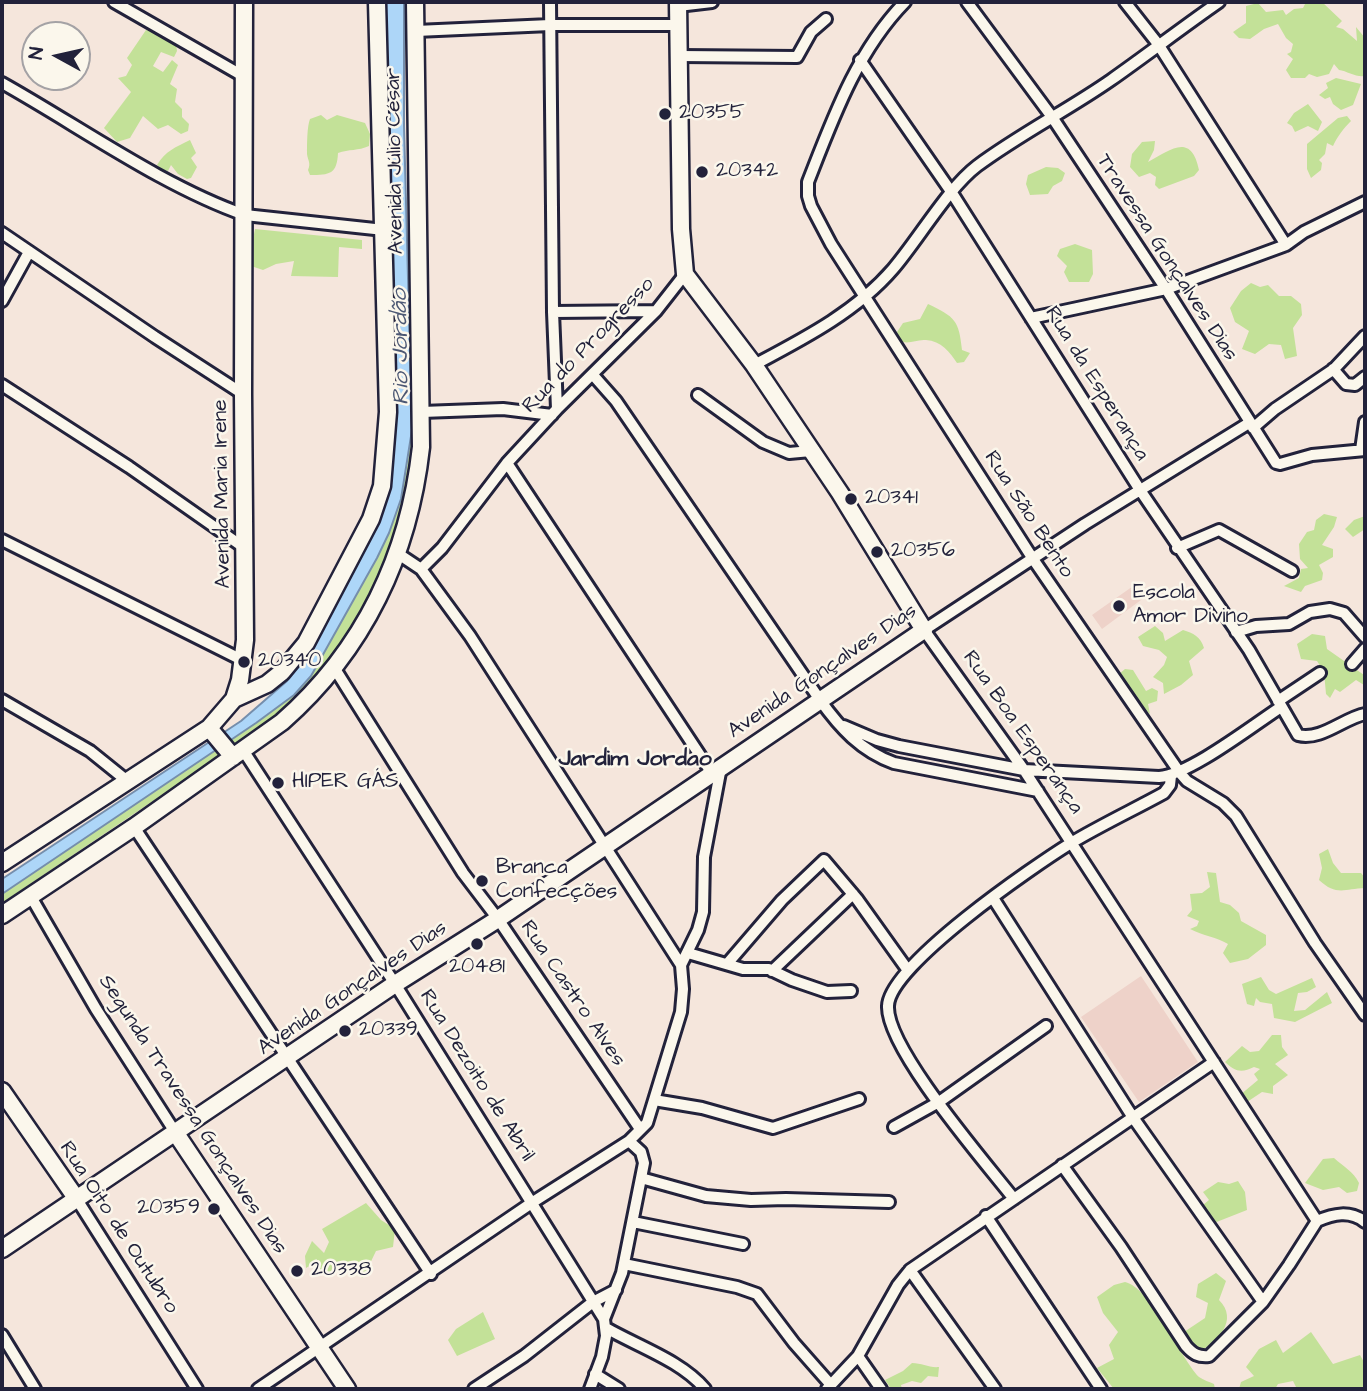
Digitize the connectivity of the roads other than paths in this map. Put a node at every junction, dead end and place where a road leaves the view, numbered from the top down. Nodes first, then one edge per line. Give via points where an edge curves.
1 (114, 2) edge
2 (244, 2) edge
3 (377, 2) edge
4 (415, 2) edge
5 (550, 2) edge
6 (712, 2) edge
7 (905, 2) edge
8 (967, 2) edge
9 (1125, 2) edge
10 (1219, 2) edge
11 (678, 4) edge
12 (826, 19) dead end
13 (550, 25) junction
14 (678, 25) junction
15 (415, 31) junction
16 (1158, 44) junction
17 (680, 56) junction
18 (860, 60) junction
19 (243, 76) junction
20 (2, 83) edge
21 (1052, 117) junction
22 (952, 193) junction
23 (1365, 202) edge
24 (245, 215) junction
25 (384, 230) junction
26 (2, 233) edge
27 (1286, 245) junction
28 (29, 252) junction
29 (685, 274) junction
30 (1166, 289) junction
31 (864, 297) junction
32 (2, 301) edge
33 (656, 311) junction
34 (552, 312) junction
35 (1031, 318) junction
36 (1365, 336) edge
37 (754, 365) junction
38 (1333, 369) junction
39 (593, 374) junction
40 (1365, 377) edge
41 (2, 385) edge
42 (243, 394) junction
43 (698, 395) dead end
44 (422, 412) junction
45 (555, 412) junction
46 (1365, 422) edge
47 (1251, 426) junction
48 (1363, 450) edge
49 (811, 451) junction
50 (507, 463) junction
51 (1140, 490) junction
52 (2, 540) edge
53 (1177, 548) junction
54 (246, 549) junction
55 (397, 553) junction
56 (1033, 559) junction
57 (421, 569) junction
58 (1292, 571) dead end
59 (924, 630) junction
60 (1236, 632) junction
61 (1365, 637) edge
62 (1365, 649) edge
63 (244, 661) junction
64 (1352, 664) dead end
65 (335, 669) junction
66 (1320, 673) dead end
67 (234, 699) junction
68 (2, 700) edge
69 (820, 700) junction
70 (1279, 704) junction
71 (1365, 714) edge
72 (836, 722) junction
73 (210, 730) junction
74 (235, 753) junction
75 (716, 769) junction
76 (1024, 769) junction
77 (1176, 774) junction
78 (126, 780) junction
79 (1038, 791) junction
80 (134, 827) junction
81 (1072, 843) junction
82 (605, 844) junction
83 (2, 863) edge
84 (852, 894) junction
85 (30, 895) junction
86 (993, 898) junction
87 (2, 915) edge
88 (498, 919) junction
89 (688, 953) junction
90 (727, 964) junction
91 (681, 965) junction
92 (907, 969) junction
93 (772, 971) junction
94 (396, 984) junction
95 (851, 991) dead end
96 (1365, 1015) edge
97 (1046, 1026) dead end
98 (288, 1058) junction
99 (1214, 1062) junction
100 (2, 1091) edge
101 (859, 1099) dead end
102 (654, 1100) junction
103 (939, 1102) junction
104 (1132, 1116) junction
105 (894, 1126) dead end
106 (175, 1132) junction
107 (635, 1135) junction
108 (1062, 1165) junction
109 (641, 1178) junction
110 (76, 1198) junction
111 (1014, 1199) junction
112 (533, 1202) junction
113 (889, 1202) dead end
114 (986, 1216) junction
115 (1317, 1221) junction
116 (633, 1222) junction
117 (1365, 1223) edge
118 (743, 1244) dead end
119 (2, 1249) edge
120 (624, 1264) junction
121 (910, 1270) junction
122 (431, 1274) junction
123 (616, 1290) junction
124 (593, 1302) junction
125 (1263, 1302) junction
126 (605, 1324) junction
127 (2, 1335) edge
128 (320, 1348) junction
129 (858, 1356) junction
130 (596, 1374) junction
131 (829, 1387) edge
132 (35, 1389) edge
133 (197, 1389) edge
134 (258, 1389) edge
135 (347, 1389) edge
136 (474, 1389) edge
137 (590, 1389) edge
138 (619, 1389) edge
139 (705, 1389) edge
140 (881, 1389) edge
141 (995, 1389) edge
142 (1101, 1389) edge

1 - 19 street
2 - 19 street, Avenida Maria Irene
3 - 25 street, Avenida Júlio César
4 - 15 street, Avenida Júlio César
5 - 13 street
6 - 11 street
7 - 18 street, Rua São Bento
8 - 21 street, Travessa Gonçalves Dias
9 - 16 street
10 - 16 street
11 - 14 street, Rua do Progresso
12 - 17 street via 811,32 797,57
13 - 14 street
13 - 15 street
13 - 34 street
14 - 17 street, Rua do Progresso
15 - 44 street, Avenida Júlio César
16 - 21 street
16 - 27 street
17 - 29 street, Rua do Progresso
18 - 22 street, Rua da Esperança
18 - 31 street, Rua São Bento via 808,182 808,196
19 - 24 street, Avenida Maria Irene
20 - 24 street via 175,183
21 - 22 street via 975,167
21 - 30 street, Travessa Gonçalves Dias
22 - 31 street via 892,270
22 - 35 street, Rua da Esperança
23 - 27 street
24 - 25 street
24 - 42 street, Avenida Maria Irene
25 - 67 street, Avenida Júlio César via 388,412 379,500 306,643 267,684
26 - 28 street
27 - 30 street
28 - 32 street
28 - 42 street
29 - 33 street, Rua do Progresso
29 - 37 street, Rua Boa Esperança
30 - 35 street
30 - 47 street, Travessa Gonçalves Dias
31 - 37 street via 814,333
31 - 56 street, Rua São Bento
33 - 34 street
33 - 39 street, Rua do Progresso
34 - 45 street
35 - 51 street, Rua da Esperança
36 - 38 street, Avenida Gonçalves Dias
37 - 49 street, Rua Boa Esperança
38 - 40 street via 1351,385
38 - 47 street, Avenida Gonçalves Dias
39 - 45 street, Rua do Progresso
39 - 69 street
41 - 54 street
42 - 54 street, Avenida Maria Irene
43 - 49 street via 763,442 789,453
44 - 45 street
44 - 55 street, Avenida Júlio César via 418,477
45 - 50 street, Rua do Progresso
46 - 48 street
47 - 48 street, Travessa Gonçalves Dias via 1278,464
47 - 51 street, Avenida Gonçalves Dias
49 - 59 street, Rua Boa Esperança
50 - 57 street, Rua do Progresso
50 - 75 street
51 - 53 street, Rua da Esperança
51 - 56 street, Avenida Gonçalves Dias
52 - 63 street
53 - 58 street via 1219,530
53 - 60 street, Rua da Esperança
54 - 63 street, Avenida Maria Irene
55 - 57 street
55 - 65 street, Avenida Júlio César via 376,602
56 - 59 street, Avenida Gonçalves Dias
56 - 77 street, Rua São Bento
57 - 82 street
59 - 69 street, Avenida Gonçalves Dias
59 - 76 street, Rua Boa Esperança
60 - 61 street via 1289,624 1310,612 1330,609 1344,613
60 - 70 street, Rua da Esperança
62 - 64 street
63 - 67 street, Avenida Maria Irene
65 - 74 street, Avenida Júlio César via 302,705
65 - 88 street, Rua Castro Alves via 463,873
66 - 70 street
67 - 73 street, Avenida Maria Irene
68 - 78 street via 90,751
69 - 72 street
69 - 75 street, Avenida Gonçalves Dias
70 - 71 street, Rua da Esperança via 1303,736
70 - 77 street
72 - 76 street via 899,746
72 - 79 street via 859,744 894,763
73 - 74 street
73 - 78 street, Avenida Maria Irene
74 - 80 street, Avenida Júlio César
74 - 94 street, Rua Dezoito de Abril
75 - 82 street, Avenida Gonçalves Dias
75 - 89 street via 704,857 703,912
76 - 77 street
76 - 79 street, Rua Boa Esperança
77 - 81 street via 1164,793
77 - 96 street, Rua São Bento via 1236,816
78 - 83 street, Avenida Maria Irene
79 - 81 street, Rua Boa Esperança
80 - 85 street, Avenida Júlio César
80 - 98 street
81 - 86 street
81 - 99 street, Rua Boa Esperança
82 - 88 street, Avenida Gonçalves Dias
82 - 91 street
84 - 90 street via 824,860
84 - 92 street
84 - 93 street
85 - 87 street, Avenida Júlio César
85 - 106 street, Segunda Travessa Gonçalves Dias
86 - 92 street
86 - 104 street
88 - 94 street, Avenida Gonçalves Dias
88 - 107 street, Rua Castro Alves
89 - 90 street
89 - 91 street
90 - 93 street
91 - 102 street via 681,1012
92 - 103 street via 887,1005 892,1030
93 - 95 street via 827,992
94 - 98 street, Avenida Gonçalves Dias
94 - 112 street, Rua Dezoito de Abril
97 - 103 street
98 - 106 street, Avenida Gonçalves Dias
98 - 122 street
99 - 104 street
99 - 115 street, Rua Boa Esperança
100 - 110 street, Rua Oito de Outubro
101 - 102 street via 773,1128
102 - 107 street via 647,1123
103 - 105 street
103 - 111 street
104 - 108 street
104 - 125 street
106 - 110 street, Avenida Gonçalves Dias
106 - 128 street, Segunda Travessa Gonçalves Dias
107 - 109 street, Rua Castro Alves via 643,1157
107 - 112 street
108 - 111 street
108 - 125 street via 1193,1354 1209,1356
109 - 113 street via 706,1196
109 - 116 street
110 - 119 street, Avenida Gonçalves Dias
110 - 133 street, Rua Oito de Outubro
111 - 114 street
112 - 122 street
112 - 124 street, Rua Dezoito de Abril
114 - 121 street
114 - 142 street
115 - 117 street via 1353,1214
115 - 125 street
116 - 118 street
116 - 120 street
120 - 123 street
120 - 131 street via 757,1294
121 - 129 street
121 - 141 street
122 - 128 street
123 - 124 street
123 - 126 street
124 - 126 street, Rua Dezoito de Abril
124 - 136 street
126 - 130 street
126 - 139 street via 681,1368
127 - 132 street
128 - 134 street
128 - 135 street, Segunda Travessa Gonçalves Dias
129 - 131 street
129 - 140 street
130 - 137 street
130 - 138 street

